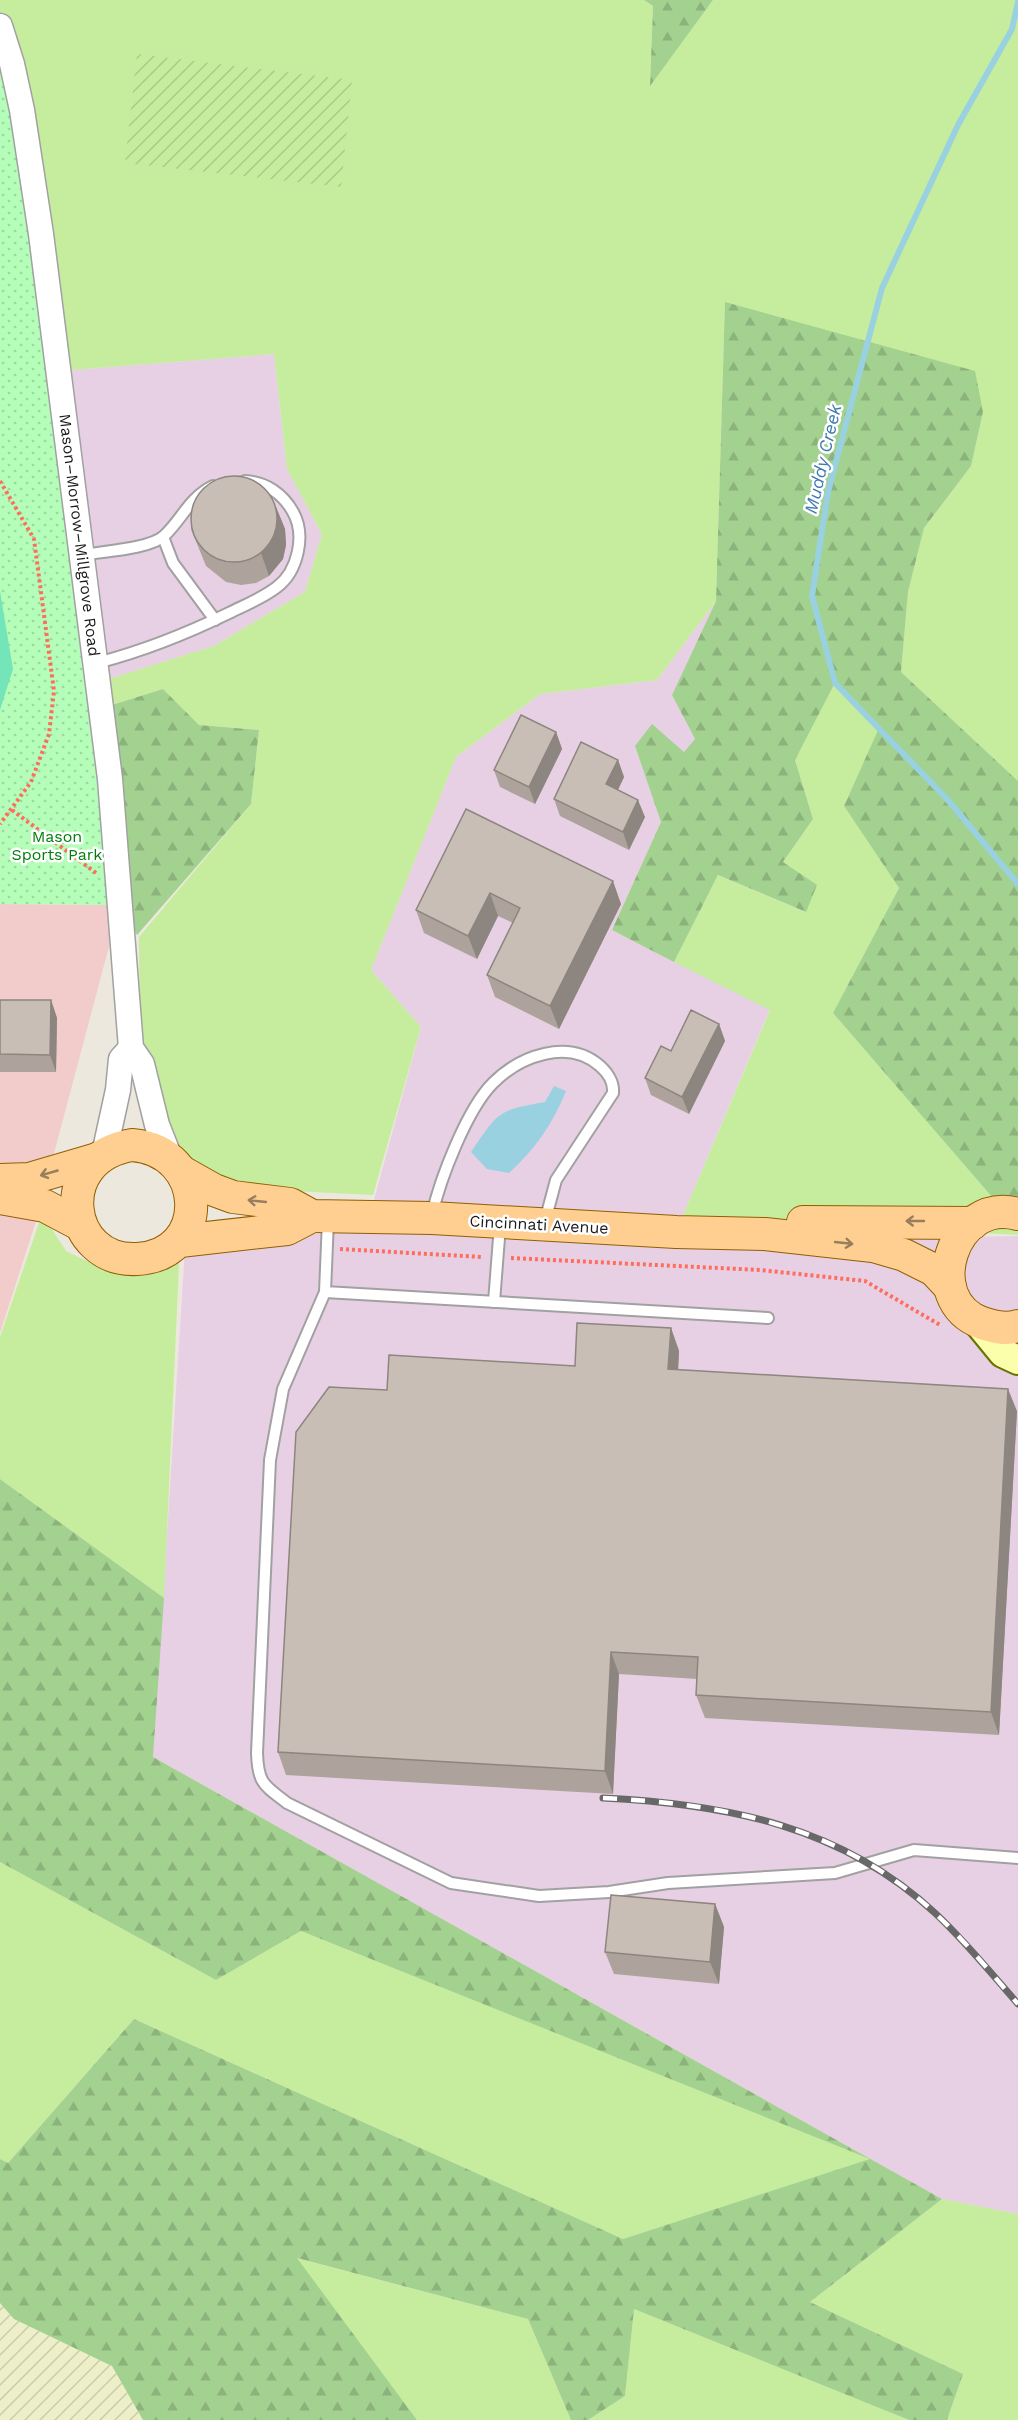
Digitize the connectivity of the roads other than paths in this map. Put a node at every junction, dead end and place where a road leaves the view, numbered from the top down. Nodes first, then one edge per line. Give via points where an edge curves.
1 (0, 26) edge
2 (163, 537) junction
3 (83, 555) junction
4 (215, 620) junction
5 (97, 663) junction
6 (131, 1048) junction
7 (100, 1156) junction
8 (176, 1165) junction
9 (0, 1180) edge
10 (0, 1198) edge
11 (1018, 1215) edge
12 (319, 1216) junction
13 (432, 1218) junction
14 (500, 1221) junction
15 (973, 1223) junction
16 (81, 1224) junction
17 (545, 1224) junction
18 (765, 1234) junction
19 (180, 1241) junction
20 (950, 1287) junction
21 (325, 1292) junction
22 (494, 1302) junction
23 (768, 1318) dead end
24 (976, 1320) junction
25 (1018, 1326) edge
26 (1018, 1360) edge
27 (1018, 1858) edge

1 - 3 street, Mason–Morrow–Millgrove Road via 22,110
2 - 3 lane via 146,545
2 - 4 lane via 173,564
2 - 4 lane via 194,498 225,482 255,482 269,487 286,501 299,532 288,575 278,586
3 - 5 street, Mason–Morrow–Millgrove Road
4 - 5 lane via 182,636
5 - 6 street, Mason–Morrow–Millgrove Road
6 - 7 street, Mason–Morrow–Millgrove Road via 121,1059 118,1090
6 - 8 street, Mason–Morrow–Millgrove Road via 142,1064 157,1125
7 - 8 main road via 118,1147 139,1146 159,1151
7 -> 9 main road via 29,1179
7 - 16 main road via 80,1184 77,1211
12 -> 8 main road, Cincinnati Avenue via 290,1204 233,1197 214,1190
8 - 19 main road via 190,1193 191,1207
10 - 16 main road via 45,1206
11 - 15 main road via 994,1214
12 - 13 main road, Cincinnati Avenue
12 - 19 main road, Cincinnati Avenue via 288,1229
12 - 21 lane via 326,1248
13 - 14 main road, Cincinnati Avenue
13 - 17 lane via 453,1150 492,1084 509,1070 542,1054 575,1052 602,1068 612,1081 613,1093 556,1180
14 - 17 main road, Cincinnati Avenue
14 - 22 lane
15 -> 18 main road, Cincinnati Avenue via 810,1220
15 - 20 main road via 960,1234 950,1251
16 - 19 main road via 98,1246 122,1258 150,1257
17 - 18 main road, Cincinnati Avenue
18 -> 20 main road, Cincinnati Avenue via 873,1246 934,1270
20 - 24 main road, Cincinnati Avenue via 961,1308
21 - 22 lane
21 - 27 lane via 283,1389 270,1460 257,1754 258,1776 268,1788 287,1803 451,1883 539,1896 835,1873 914,1850
22 - 23 lane
24 - 25 main road via 995,1327
24 - 26 main road via 1003,1353

